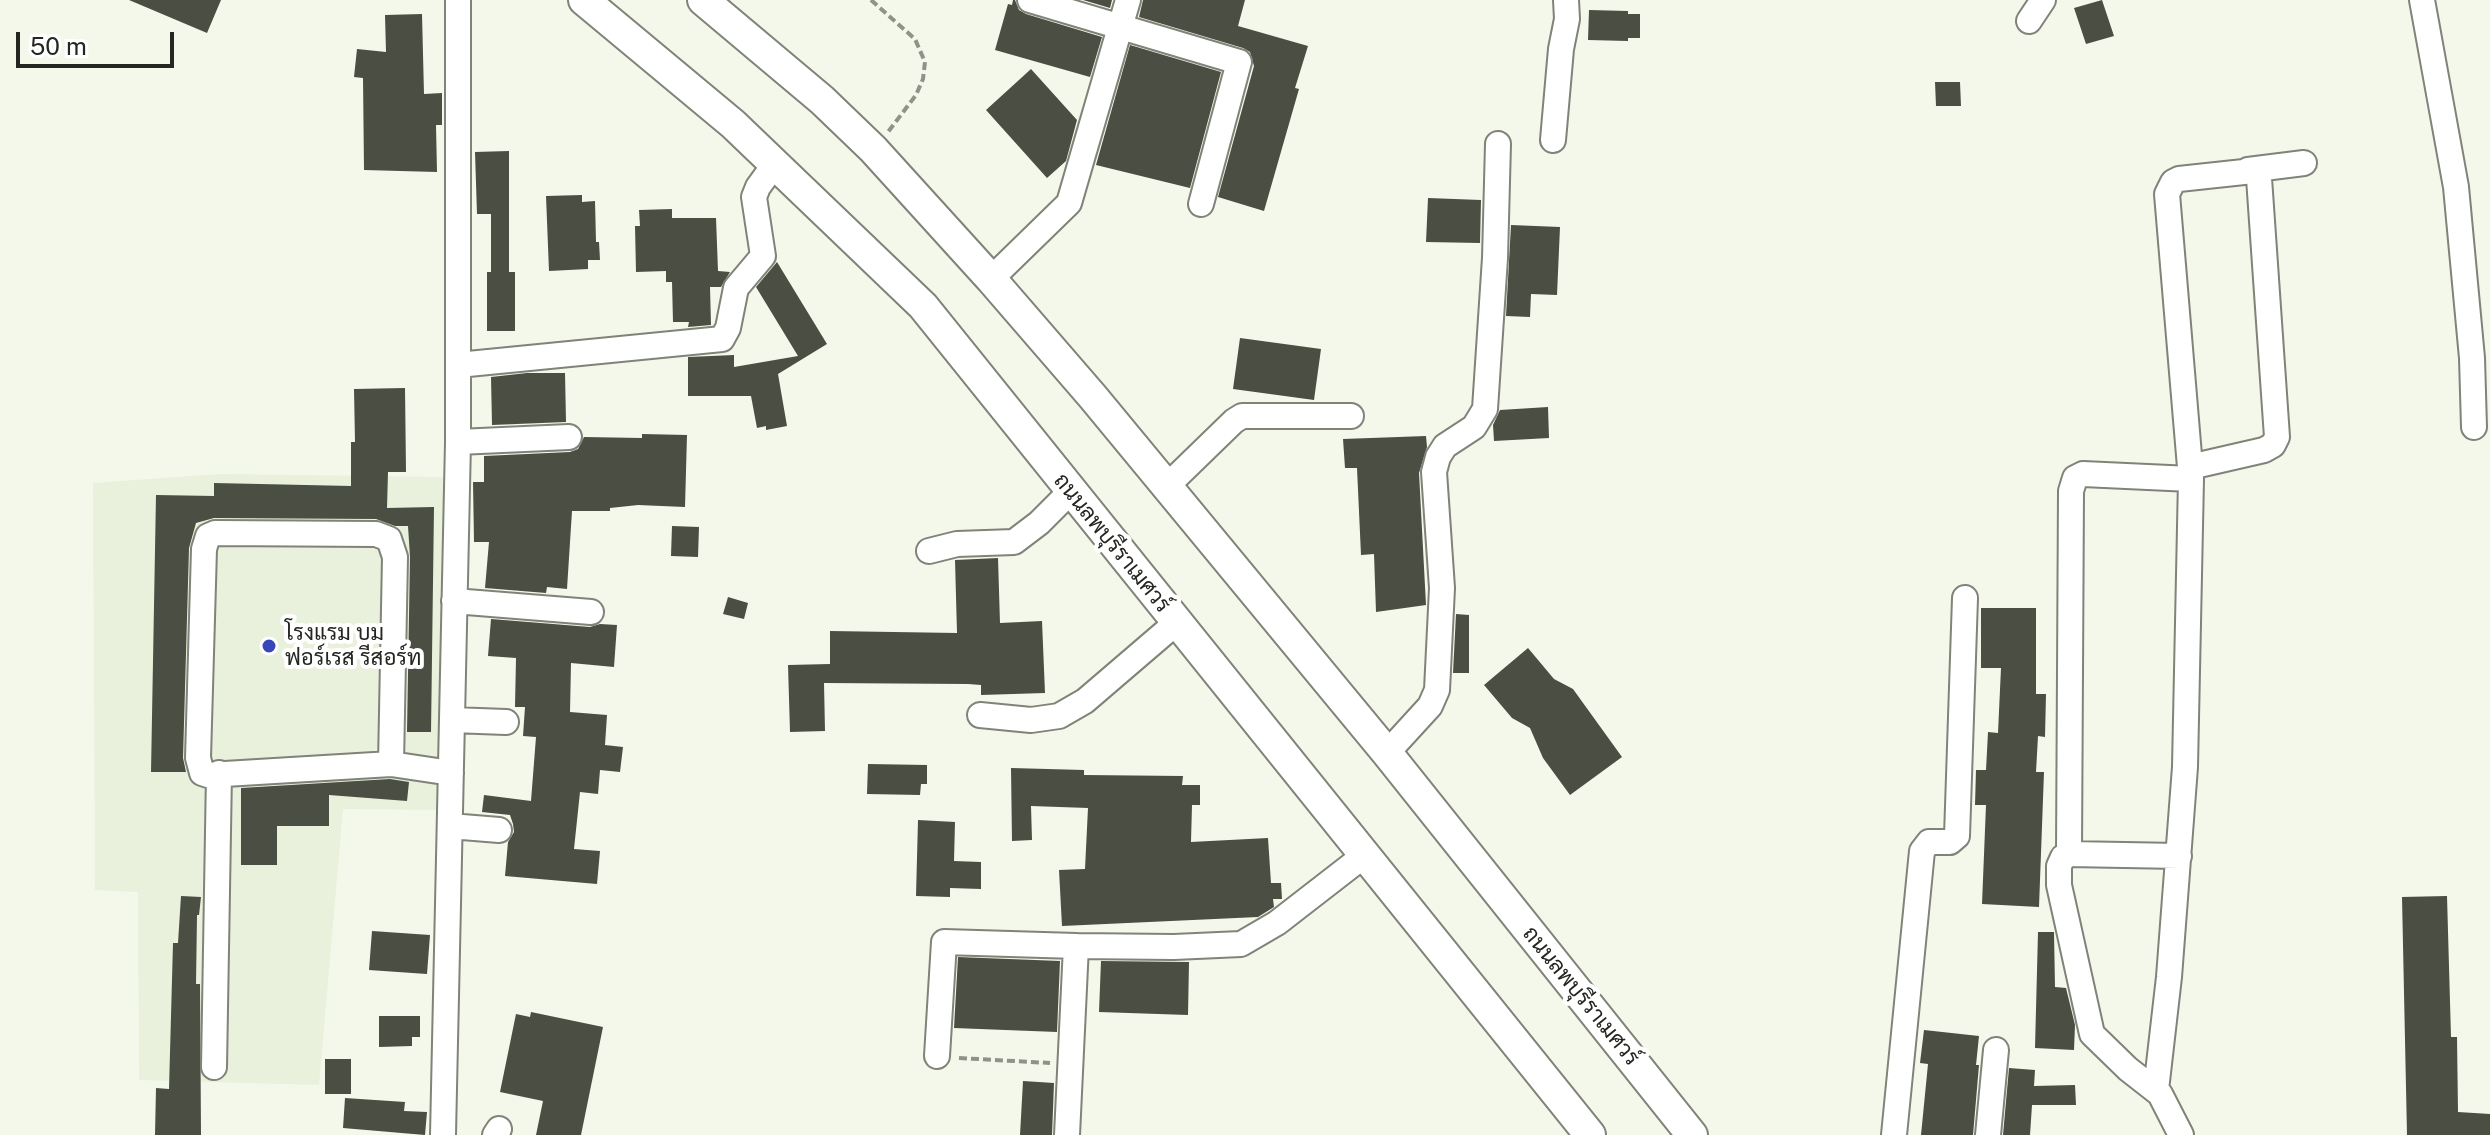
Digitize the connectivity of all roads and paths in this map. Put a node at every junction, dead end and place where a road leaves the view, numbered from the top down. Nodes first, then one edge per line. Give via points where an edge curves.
1 (458, 0) edge
2 (584, 0) edge
3 (703, 0) edge
4 (871, 0) edge
5 (1030, 0) edge
6 (1128, 0) edge
7 (1566, 0) edge
8 (2043, 0) edge
9 (2422, 0) edge
10 (2029, 21) dead end
11 (1121, 27) junction
12 (1553, 140) dead end
13 (1498, 144) dead end
14 (873, 149) junction
15 (2304, 163) dead end
16 (774, 165) junction
17 (2248, 170) junction
18 (1201, 204) dead end
19 (991, 279) junction
20 (458, 365) junction
21 (1351, 416) dead end
22 (2474, 427) dead end
23 (569, 437) dead end
24 (458, 442) junction
25 (2190, 473) junction
26 (1166, 487) junction
27 (1071, 491) junction
28 (929, 551) dead end
29 (1965, 598) dead end
30 (454, 601) junction
31 (591, 612) dead end
32 (1176, 623) junction
33 (980, 715) dead end
34 (452, 720) junction
35 (506, 722) dead end
36 (1387, 753) junction
37 (391, 764) junction
38 (219, 773) junction
39 (451, 773) junction
40 (450, 826) junction
41 (499, 830) dead end
42 (1366, 854) junction
43 (2069, 854) junction
44 (2179, 856) junction
45 (1076, 946) junction
46 (1996, 1050) dead end
47 (937, 1056) joint
48 (1072, 1064) junction
49 (214, 1067) dead end
50 (2156, 1090) junction
51 (443, 1135) edge
52 (1067, 1135) edge
53 (1590, 1135) edge
54 (1692, 1135) edge
55 (1894, 1135) edge
56 (1988, 1135) edge
57 (2181, 1135) edge

1 - 20 street
2 - 16 main road, ถนนลพบุรีราเมศวร์ via 733,124
3 - 14 main road, ถนนลพบุรีราเมศวร์
4 - 14 path via 907,30 925,62 916,95
5 - 11 street
6 - 11 street
7 - 12 street
8 - 10 street
9 - 22 street via 2456,187
11 - 18 street via 1239,62
11 - 19 street via 1069,203
13 - 36 street via 1485,409 1474,427 1445,446 1434,472 1442,588 1437,690 1430,706
14 - 19 main road, ถนนลพบุรีราเมศวร์
15 - 17 street
16 - 20 street via 754,197 763,256 734,294 722,339
16 - 27 main road, ถนนลพบุรีราเมศวร์ via 923,306
17 - 25 street via 2179,179 2167,194
17 - 25 street via 2259,178 2277,437 2264,450
19 - 26 main road, ถนนลพบุรีราเมศวร์
20 - 24 street
21 - 26 street via 1242,416
23 - 24 street
24 - 30 street
25 - 43 street via 2087,474 2075,478 2072,486
25 - 44 street
26 - 36 main road, ถนนลพบุรีราเมศวร์
27 - 28 street via 1014,542 957,544
27 - 32 main road, ถนนลพบุรีราเมศวร์
29 - 55 street via 1957,836 1950,842 1929,842 1922,851
30 - 31 street
30 - 34 street
32 - 33 street via 1066,713 1039,720
32 - 42 main road, ถนนลพบุรีราเมศวร์
34 - 35 street
34 - 39 street
36 - 54 main road, ถนนลพบุรีราเมศวร์
37 - 38 street
37 - 38 street via 395,555 389,539 376,534 215,533 204,545 198,758 204,774
37 - 39 street
38 - 49 street
39 - 40 street
40 - 41 street
40 - 51 street
42 - 45 street via 1241,944
42 - 53 main road, ถนนลพบุรีราเมศวร์
43 - 44 street
43 - 50 street via 2060,861 2058,874 2090,1029 2100,1044
44 - 50 street
45 - 47 street via 944,942
45 - 48 street
46 - 56 street
47 - 48 path
48 - 52 street
50 - 57 street

